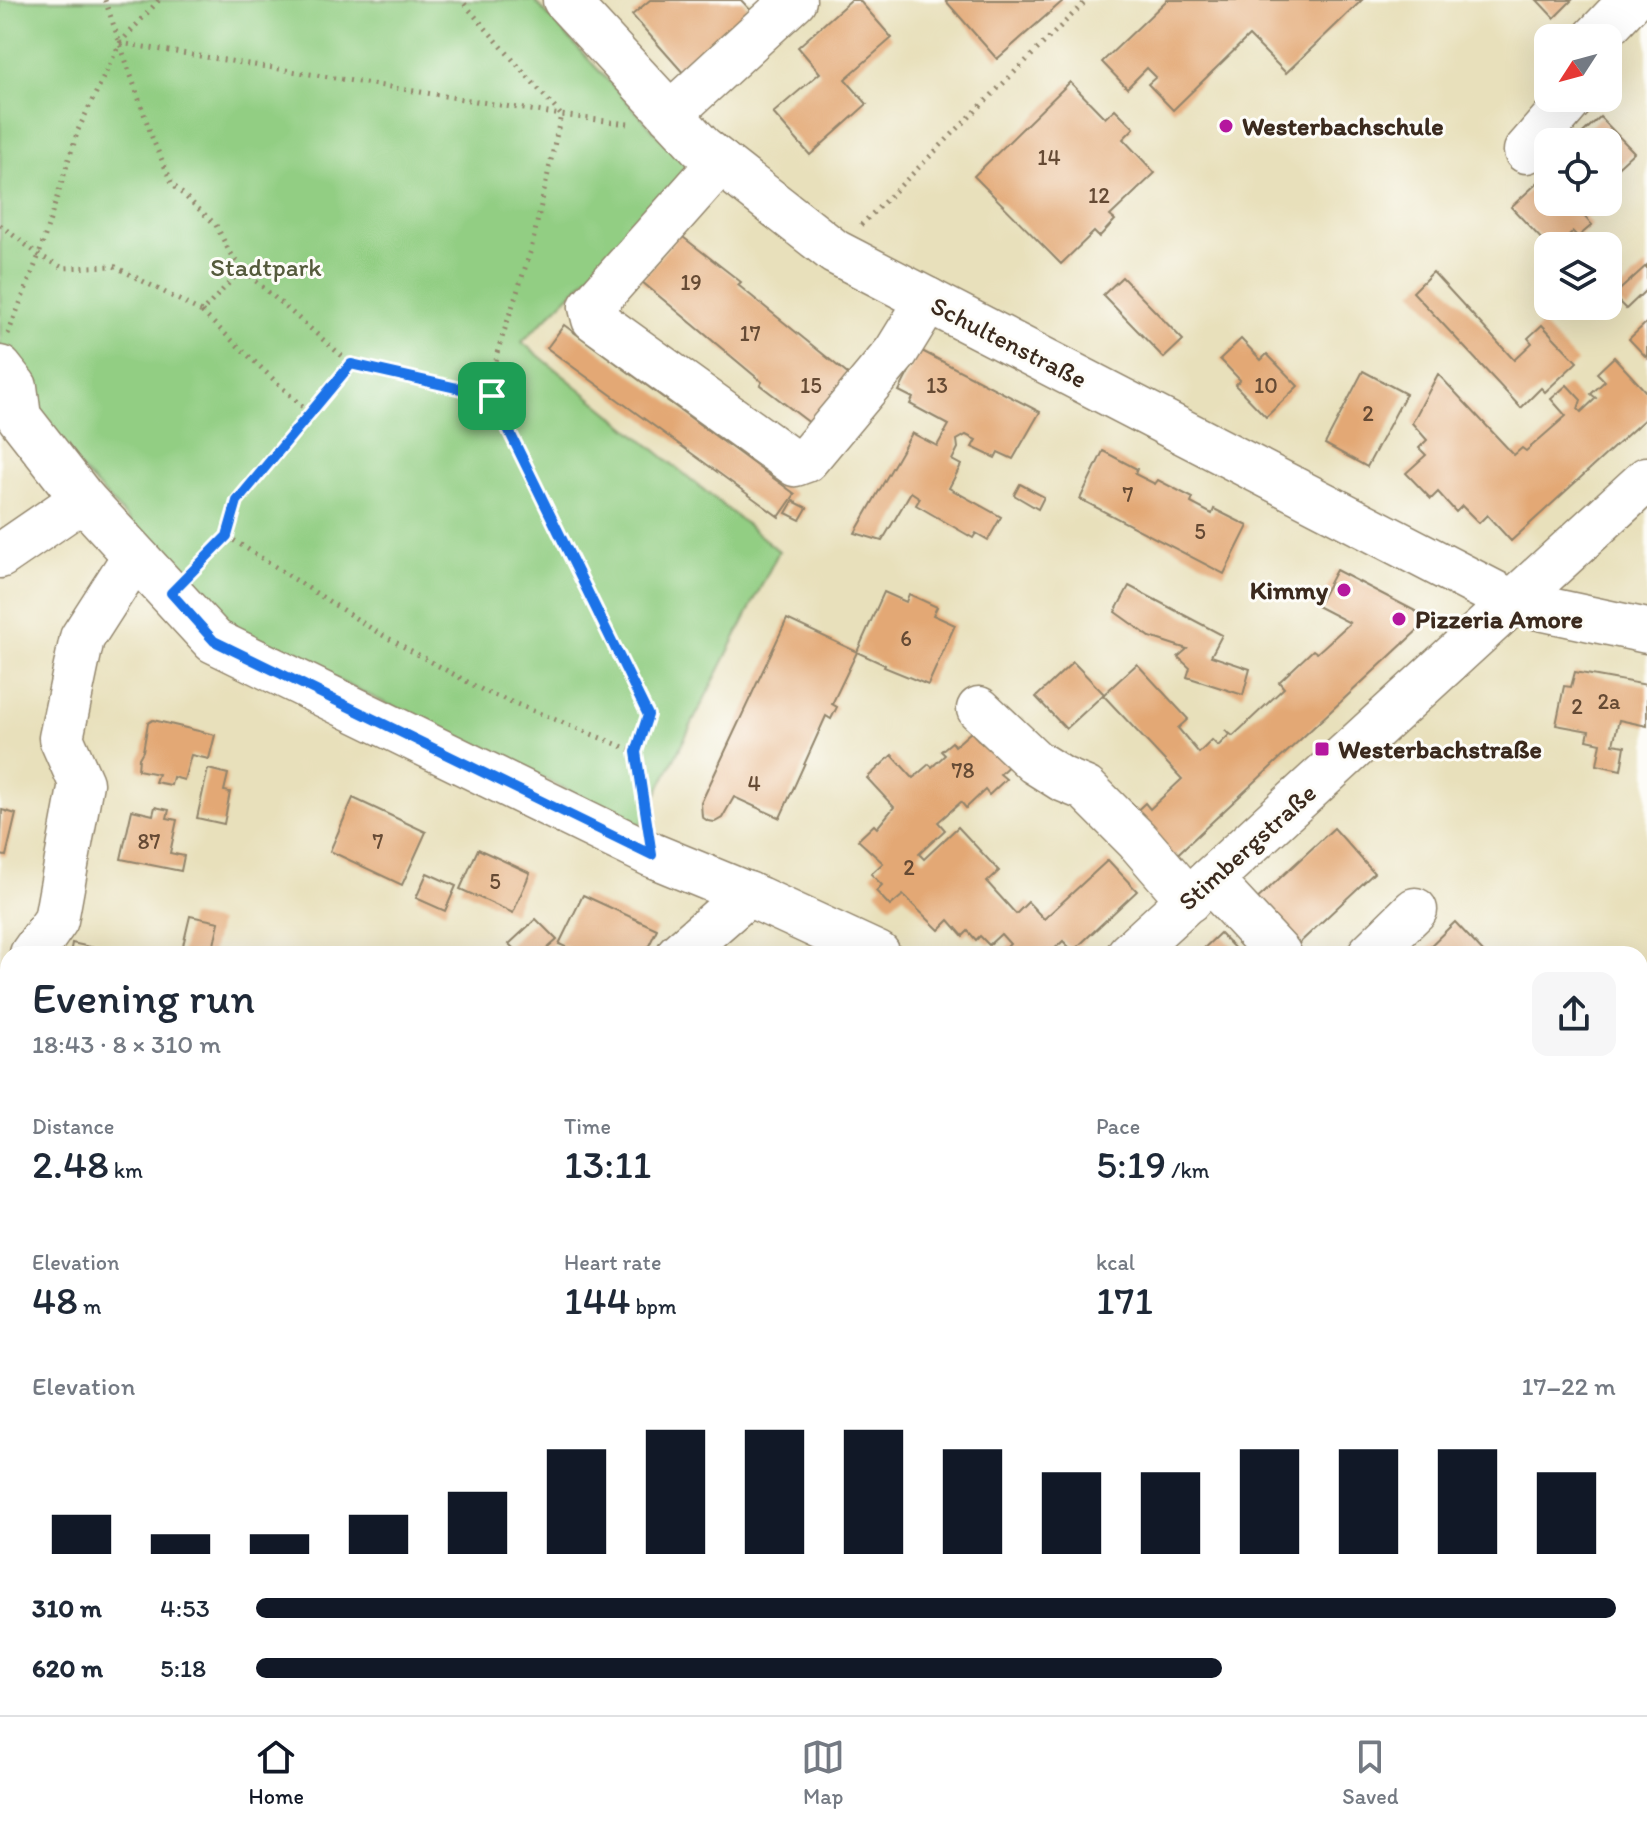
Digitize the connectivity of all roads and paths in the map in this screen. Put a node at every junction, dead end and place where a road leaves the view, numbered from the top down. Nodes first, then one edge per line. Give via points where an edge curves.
1 (105, 0) edge
2 (159, 0) edge
3 (461, 0) edge
4 (565, 0) edge
5 (794, 0) edge
6 (1087, 0) edge
7 (1631, 0) edge
8 (1608, 24) edge
9 (120, 43) junction
10 (665, 108) junction
11 (1560, 112) edge
12 (561, 115) junction
13 (1526, 151) dead end
14 (720, 162) junction
15 (0, 225) edge
16 (835, 252) junction
17 (39, 255) junction
18 (242, 269) junction
19 (928, 300) junction
20 (202, 312) junction
21 (3, 354) edge
22 (351, 364) junction
23 (492, 396) junction
24 (309, 413) junction
25 (1647, 479) edge
26 (83, 499) junction
27 (227, 536) junction
28 (0, 556) edge
29 (134, 557) junction
30 (171, 593) junction
31 (1512, 602) junction
32 (1647, 631) edge
33 (979, 709) dead end
34 (636, 752) junction
35 (652, 855) junction
36 (1199, 890) junction
37 (748, 894) junction
38 (1415, 910) dead end
39 (38, 946) edge
40 (688, 946) edge
41 (861, 946) edge
42 (1138, 946) edge
43 (1269, 946) edge
44 (1378, 946) edge

1 - 9 path
2 - 9 path
3 - 12 path
4 - 10 street, Schultenstraße
5 - 10 street
6 - 16 path
7 - 8 street
9 - 12 path
9 - 17 path via 78,130
9 - 18 path via 173,185 216,225
10 - 12 path via 631,124
10 - 14 street, Schultenstraße
11 - 13 street
12 - 23 path via 531,250 497,353
14 - 16 street, Schultenstraße
14 - 19 street via 591,307 594,319 795,464 806,460 896,352
15 - 17 path
16 - 19 street, Schultenstraße
17 - 20 path via 63,268 114,266
17 - 21 path
18 - 20 path
18 - 22 path
19 - 31 street, Schultenstraße
20 - 24 path
21 - 26 street via 19,417
22 - 23 path
22 - 24 path
23 - 34 path via 648,715
24 - 27 path via 237,501
25 - 31 street, Stimbergstraße
26 - 28 street
26 - 29 street
27 - 30 path
27 - 34 path via 377,632 484,691
29 - 30 street
29 - 39 street via 82,638 61,738 81,783 56,920
30 - 35 street via 214,641
31 - 32 street
31 - 36 street, Stimbergstraße
33 - 36 street via 1035,762 1086,789 1138,841
34 - 35 path
35 - 37 street
36 - 42 street, Stimbergstraße
36 - 43 street
37 - 40 street
37 - 41 street
38 - 44 street

